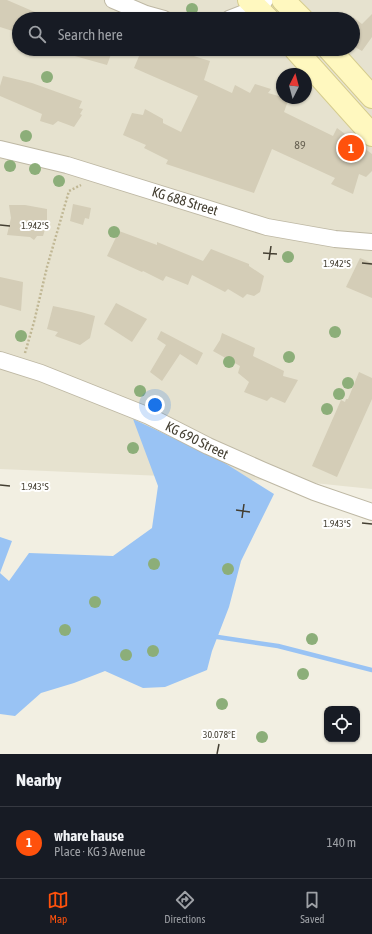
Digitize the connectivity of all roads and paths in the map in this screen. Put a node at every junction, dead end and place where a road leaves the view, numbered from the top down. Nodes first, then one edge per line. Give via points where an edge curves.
1 (113, 0) edge
2 (283, 0) edge
3 (260, 7) edge
4 (141, 12) edge
5 (247, 12) edge
6 (295, 12) edge
7 (301, 56) edge
8 (335, 56) edge
9 (372, 97) edge
10 (372, 135) edge
11 (0, 149) edge
12 (102, 176) junction
13 (372, 242) edge
14 (0, 360) edge
15 (21, 367) junction
16 (372, 512) edge

1 - 4 street
2 - 6 main road
3 - 5 street
7 - 10 main road
8 - 9 main road
11 - 12 street, KG 688 Street
12 - 13 street, KG 688 Street via 267,227 335,239
12 - 15 path via 69,191
14 - 15 street, KG 690 Street
15 - 16 street, KG 690 Street via 149,416 208,446 314,492

